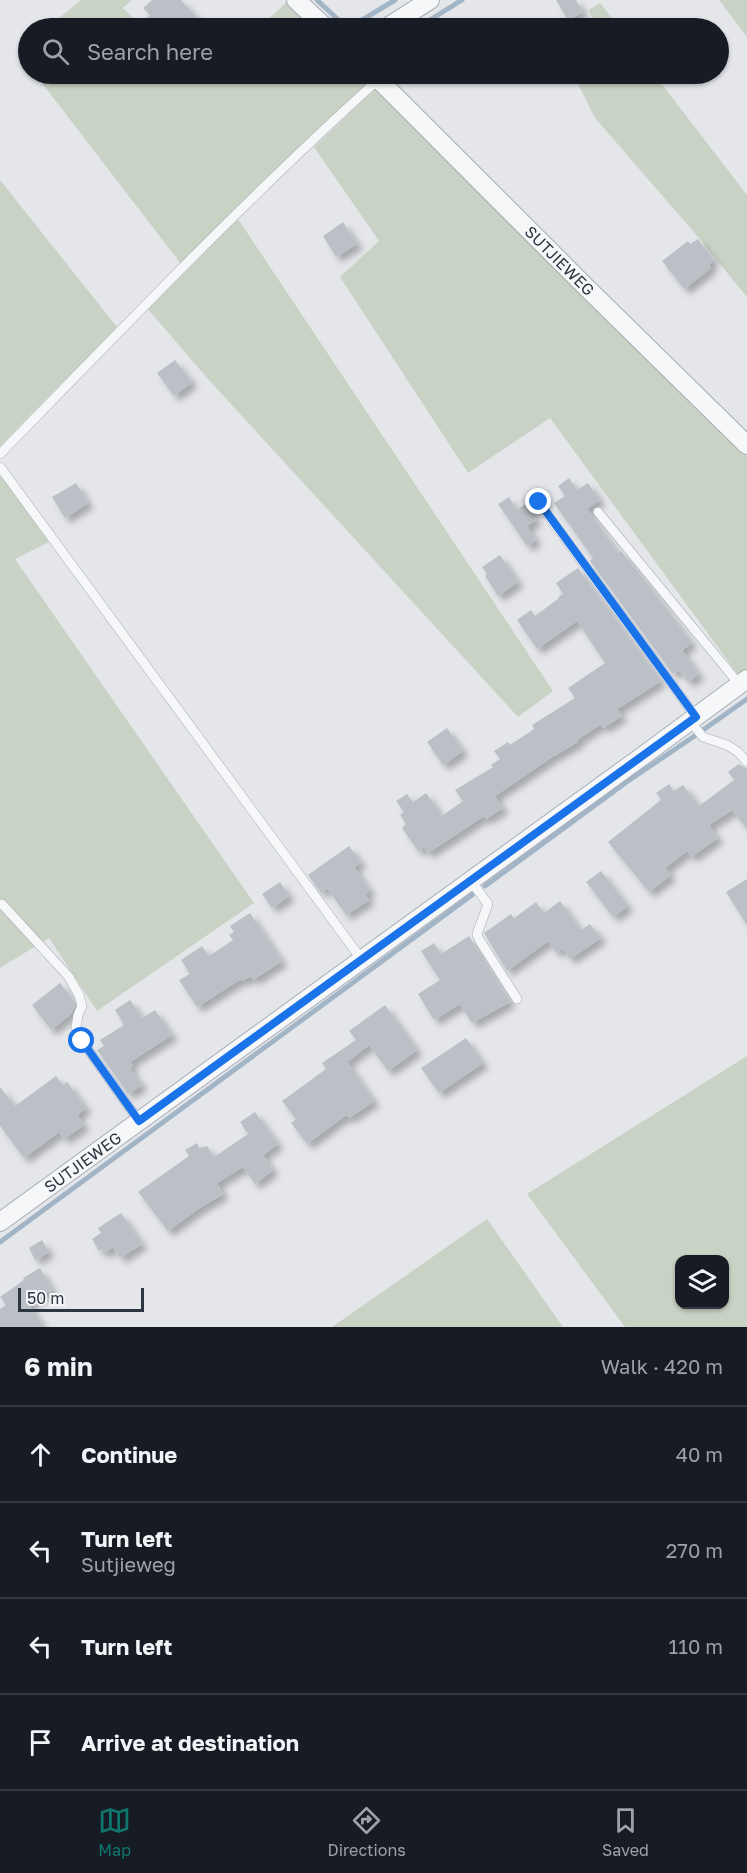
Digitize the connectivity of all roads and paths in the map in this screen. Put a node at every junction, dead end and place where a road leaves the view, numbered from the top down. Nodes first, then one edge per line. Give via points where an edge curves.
1 (296, 0) edge
2 (430, 0) edge
3 (315, 18) edge
4 (402, 18) edge
5 (368, 84) edge
6 (384, 84) edge
7 (747, 445) edge
8 (0, 454) edge
9 (0, 466) edge
10 (539, 502) dead end
11 (598, 512) dead end
12 (743, 681) edge
13 (693, 719) junction
14 (747, 762) edge
15 (471, 881) junction
16 (2, 904) dead end
17 (362, 960) junction
18 (517, 999) dead end
19 (139, 1121) junction
20 (0, 1222) edge

1 - 3 street
2 - 4 street
5 - 8 lane
6 - 7 street, SUTJIEWEG
9 - 17 lane
10 - 13 lane
11 - 12 lane
12 - 13 street, SUTJIEWEG
13 - 14 lane via 703,737 738,752
13 - 15 street, SUTJIEWEG
15 - 17 street, SUTJIEWEG
15 - 18 lane via 488,904 477,934
16 - 19 lane via 69,977 82,1006 76,1027 82,1041
17 - 19 street, SUTJIEWEG
19 - 20 street, SUTJIEWEG

